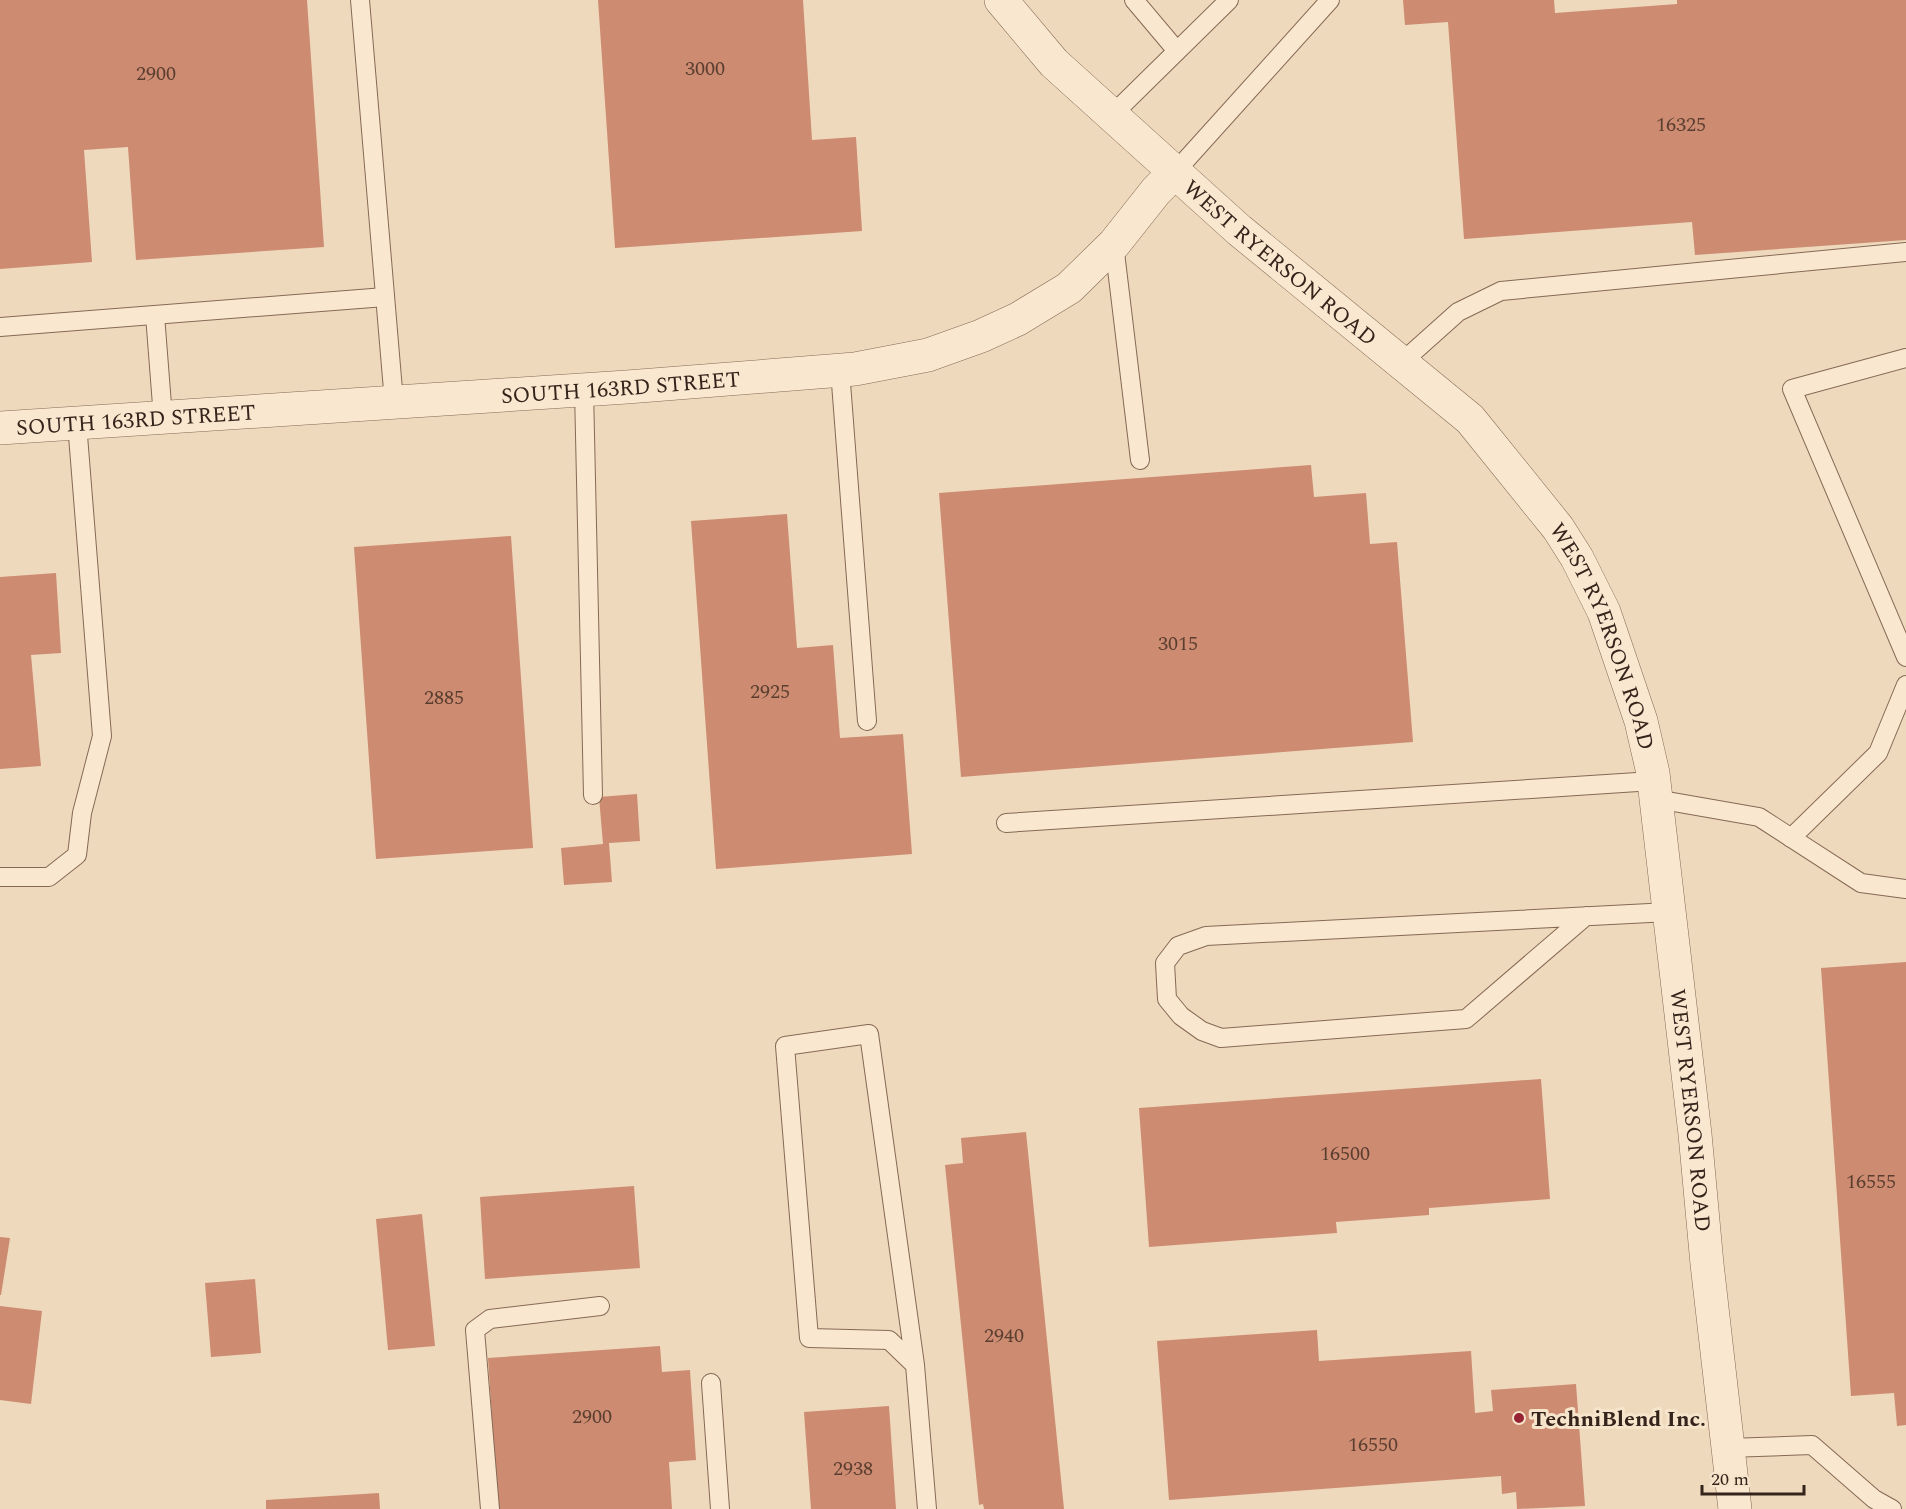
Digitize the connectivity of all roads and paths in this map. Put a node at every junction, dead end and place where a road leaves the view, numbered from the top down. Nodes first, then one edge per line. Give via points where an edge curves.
1 (360, 0) edge
2 (1000, 0) edge
3 (1134, 0) edge
4 (1229, 0) edge
5 (1330, 0) edge
6 (1177, 51) junction
7 (1112, 115) junction
8 (1175, 172) junction
9 (1114, 244) junction
10 (1906, 252) edge
11 (385, 297) junction
12 (155, 315) junction
13 (0, 327) edge
14 (1906, 357) edge
15 (1401, 363) junction
16 (840, 370) junction
17 (584, 390) junction
18 (394, 402) junction
19 (163, 417) junction
20 (77, 423) junction
21 (0, 428) edge
22 (1140, 460) dead end
23 (1906, 657) edge
24 (1906, 685) edge
25 (867, 721) dead end
26 (1654, 790) junction
27 (593, 795) dead end
28 (1006, 823) dead end
29 (1791, 838) junction
30 (0, 877) edge
31 (1906, 889) edge
32 (1669, 912) junction
33 (1586, 916) junction
34 (600, 1306) dead end
35 (915, 1365) junction
36 (711, 1383) dead end
37 (1728, 1448) junction
38 (490, 1509) edge
39 (720, 1509) edge
40 (927, 1509) edge
41 (1735, 1509) edge
42 (1892, 1509) edge

1 - 11 lane
2 - 7 street, WEST RYERSON ROAD via 1054,63
3 - 6 lane
4 - 6 lane
5 - 8 lane
6 - 7 lane
7 - 8 street, WEST RYERSON ROAD
8 - 9 street, SOUTH 163RD STREET
8 - 15 street, WEST RYERSON ROAD
9 - 16 street, SOUTH 163RD STREET via 1069,288 1018,319 928,355
9 - 22 lane
10 - 15 lane via 1501,291 1458,312
11 - 12 lane
11 - 18 lane
12 - 13 lane
12 - 19 lane
14 - 23 lane via 1792,389
15 - 26 street, WEST RYERSON ROAD via 1470,419 1558,528 1577,558 1608,622 1641,721
16 - 17 street, SOUTH 163RD STREET
16 - 25 lane
17 - 18 street, SOUTH 163RD STREET
17 - 27 lane
18 - 19 street, SOUTH 163RD STREET
19 - 20 street, SOUTH 163RD STREET
20 - 21 street, SOUTH 163RD STREET
20 - 30 lane via 102,736 82,813 77,855 49,877
24 - 29 lane via 1878,753
26 - 28 lane
26 - 29 lane via 1759,817
26 - 32 street, WEST RYERSON ROAD
29 - 31 lane via 1861,883
32 - 33 lane
32 - 37 street, WEST RYERSON ROAD
33 - 33 lane via 1206,936 1178,946 1165,963 1167,999 1202,1032 1221,1038 1466,1019
34 - 38 lane via 490,1319 475,1330
35 - 35 lane via 889,1340 809,1338 785,1046 869,1034
35 - 40 lane
36 - 39 lane
37 - 41 street, WEST RYERSON ROAD
37 - 42 lane via 1812,1445 1874,1499

